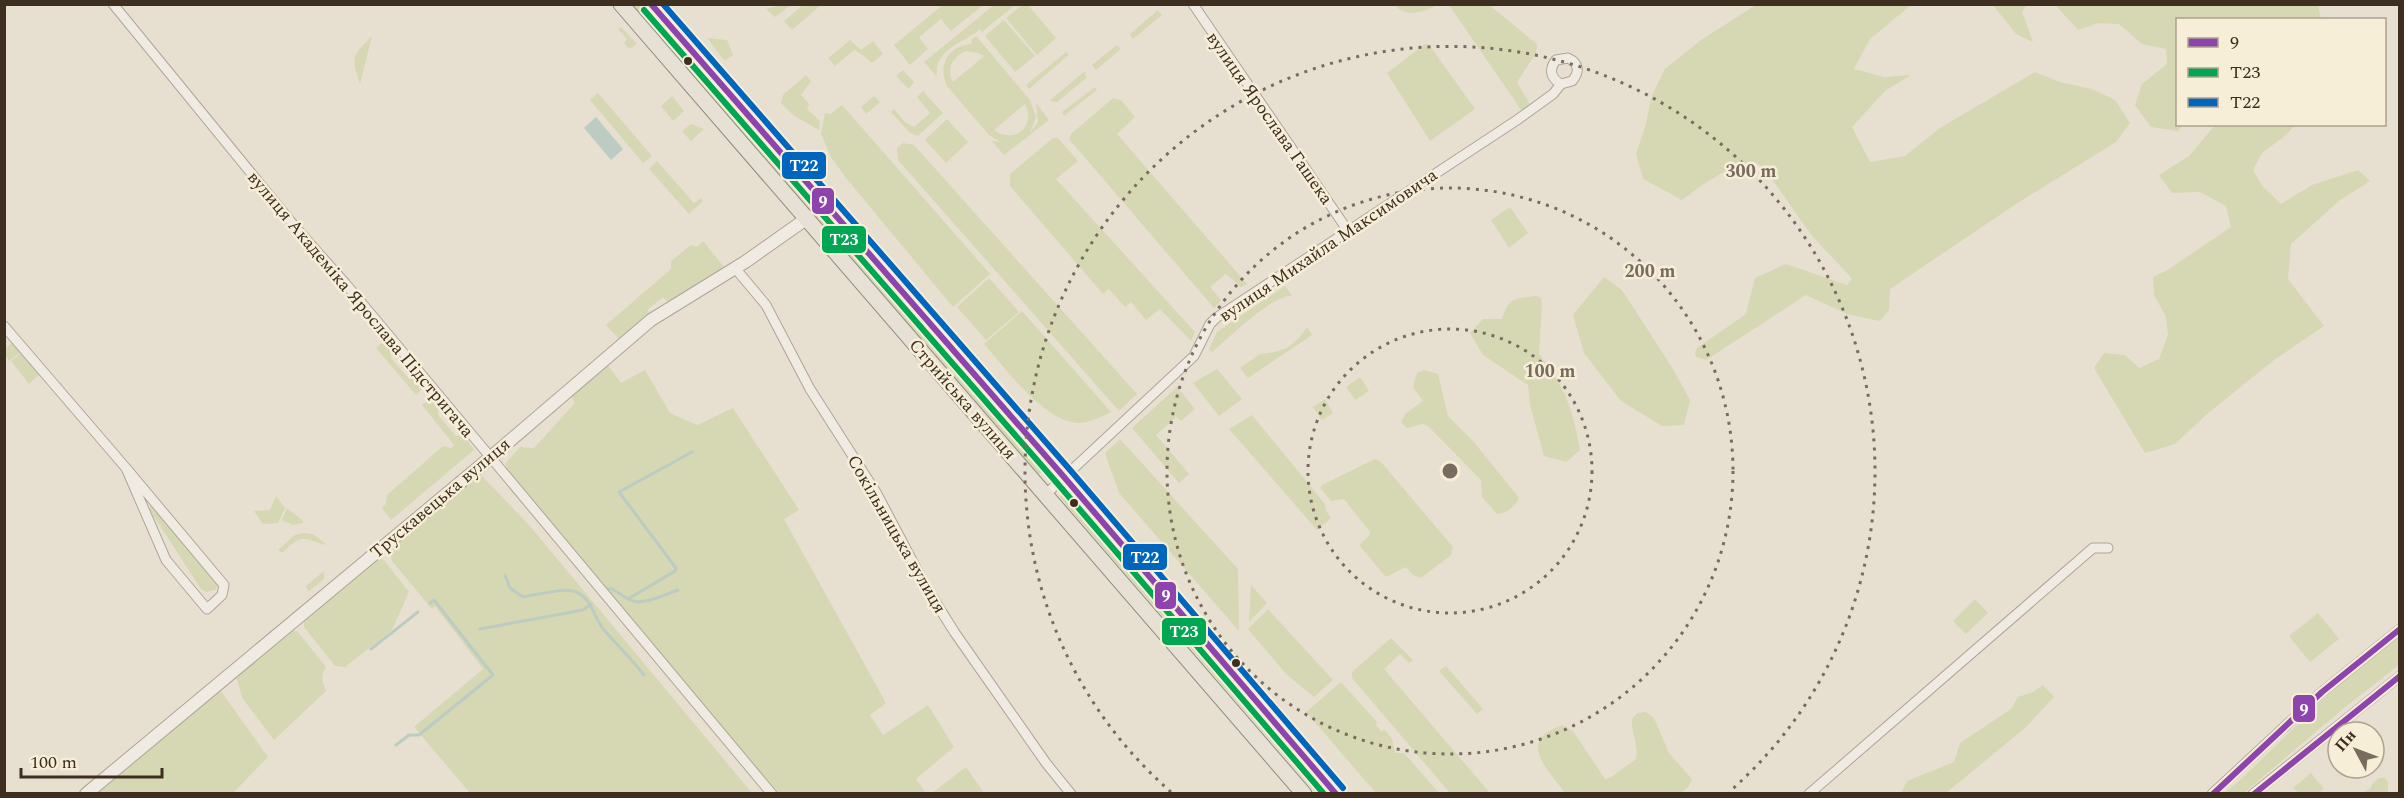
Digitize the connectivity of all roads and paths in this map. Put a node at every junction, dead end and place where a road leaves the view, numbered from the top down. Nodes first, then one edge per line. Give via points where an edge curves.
1 (113, 4) edge
2 (621, 4) edge
3 (651, 4) edge
4 (1192, 4) edge
5 (1561, 84) dead end
6 (806, 219) junction
7 (1348, 231) junction
8 (735, 268) junction
9 (4, 326) edge
10 (491, 457) junction
11 (126, 468) junction
12 (1064, 477) junction
13 (1045, 495) junction
14 (2108, 548) dead end
15 (2400, 629) edge
16 (2400, 676) edge
17 (86, 794) edge
18 (772, 794) edge
19 (1071, 794) edge
20 (1304, 794) edge
21 (1336, 794) edge
22 (1809, 794) edge
23 (2212, 794) edge
24 (2253, 794) edge

1 - 10 street, вулиця Академіка Ярослава Підстригача via 296,228
2 - 6 main road, Стрийська вулиця
3 - 12 main road, Стрийська вулиця
4 - 7 street, вулиця Ярослава Гашека
5 - 7 street, вулиця Михайла Максимовича via 1517,120
6 - 8 street, Трускавецька вулиця
6 - 13 main road, Стрийська вулиця
7 - 12 street, вулиця Михайла Максимовича via 1216,318 1194,356
8 - 10 street, Трускавецька вулиця via 651,320
8 - 19 street, Сокільницька вулиця via 766,305 810,389 877,494 955,633
9 - 11 street
10 - 17 street, Трускавецька вулиця
10 - 18 street, вулиця Академіка Ярослава Підстригача
11 - 11 street via 224,585 222,595 207,609 166,560
12 - 13 street, вулиця Михайла Максимовича
12 - 21 main road, Стрийська вулиця
13 - 20 main road, Стрийська вулиця
14 - 22 street via 2093,548
15 - 23 street via 2322,692
16 - 24 street

